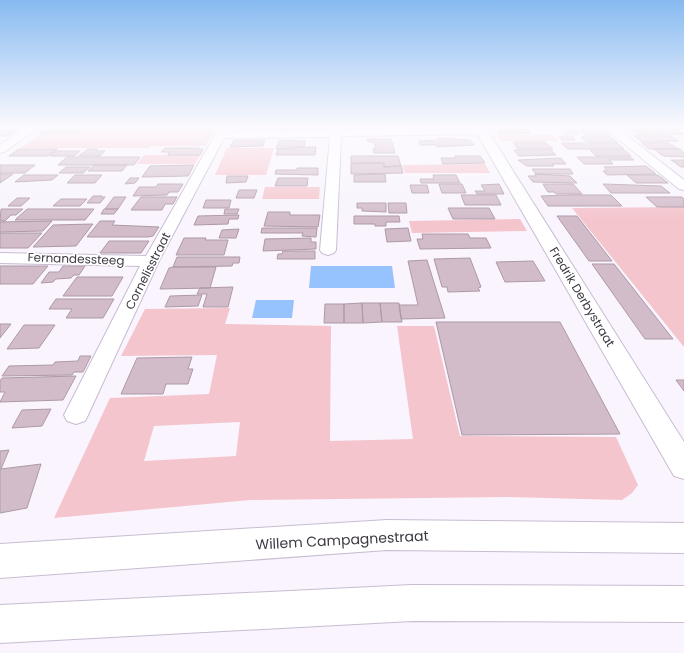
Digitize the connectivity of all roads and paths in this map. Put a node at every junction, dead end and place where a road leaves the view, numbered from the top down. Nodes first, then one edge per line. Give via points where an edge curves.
1 (207, 158) edge
2 (335, 158) edge
3 (498, 158) edge
4 (649, 158) edge
5 (684, 186) edge
6 (328, 250) dead end
7 (0, 258) edge
8 (151, 261) junction
9 (76, 416) dead end
10 (684, 467) edge
11 (684, 538) edge
12 (0, 561) edge
13 (684, 604) edge
14 (0, 624) edge

1 - 8 street, Cornelisstraat
2 - 6 street
3 - 10 main road, Fredrik Derbystraat
4 - 5 street
7 - 8 street, Fernandessteeg
8 - 9 street, Cornelisstraat
11 - 12 main road, Willem Campagnestraat via 386,535
13 - 14 main road via 412,603

